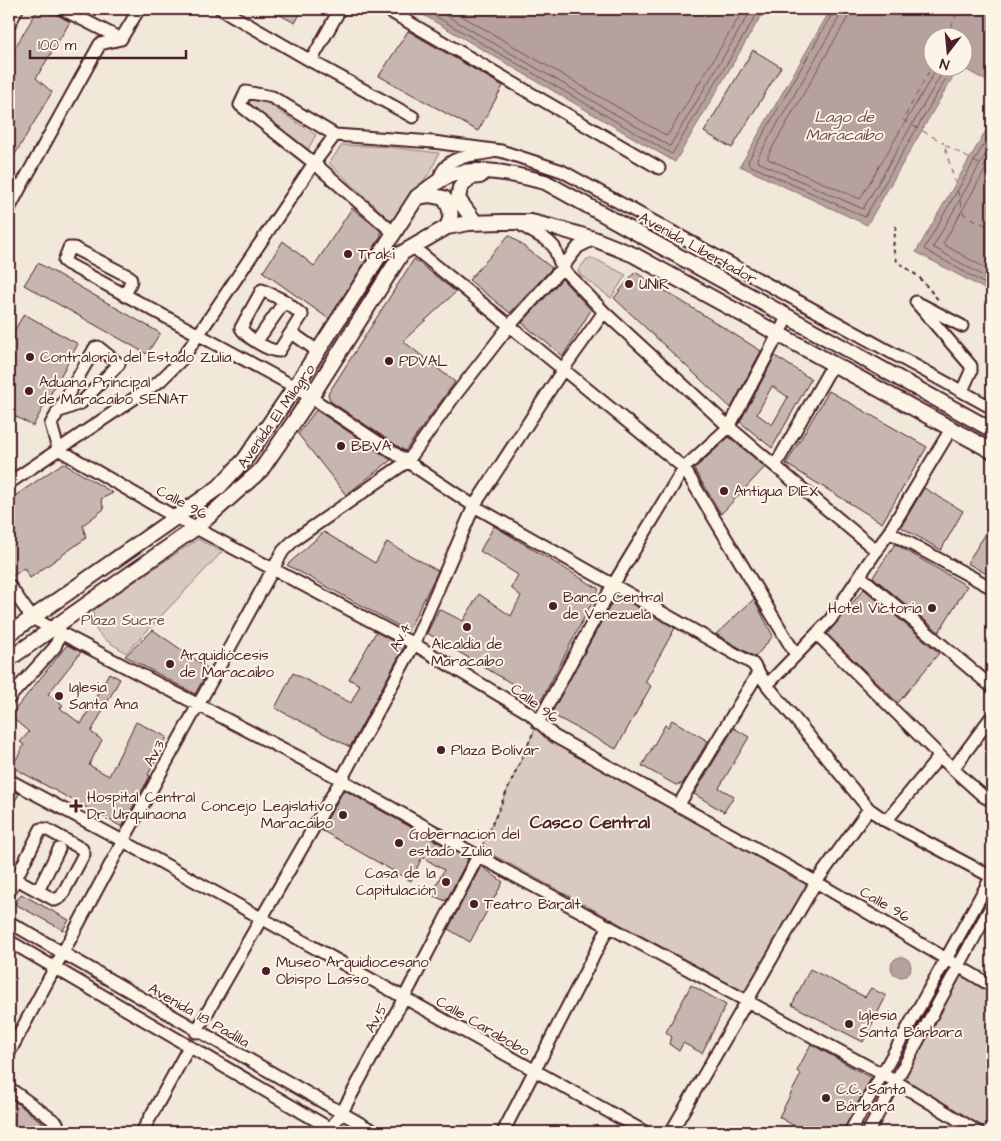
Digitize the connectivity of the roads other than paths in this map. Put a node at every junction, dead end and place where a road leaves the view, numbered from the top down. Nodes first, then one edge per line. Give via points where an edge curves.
1 (17, 9) edge
2 (62, 9) edge
3 (139, 9) edge
4 (221, 9) edge
5 (340, 9) edge
6 (386, 9) edge
7 (9, 25) edge
8 (121, 39) junction
9 (310, 61) junction
10 (413, 117) dead end
11 (335, 135) junction
12 (501, 151) junction
13 (314, 163) junction
14 (659, 168) dead end
15 (508, 174) junction
16 (9, 182) edge
17 (438, 182) junction
18 (20, 188) junction
19 (417, 198) junction
20 (9, 209) edge
21 (475, 222) junction
22 (516, 222) junction
23 (447, 227) junction
24 (395, 234) junction
25 (594, 239) junction
26 (691, 241) junction
27 (412, 246) junction
28 (683, 258) junction
29 (562, 268) junction
30 (126, 296) junction
31 (285, 301) junction
32 (604, 312) junction
33 (788, 316) junction
34 (510, 326) junction
35 (962, 326) dead end
36 (292, 333) junction
37 (780, 334) junction
38 (199, 336) junction
39 (257, 341) junction
40 (319, 352) junction
41 (833, 364) junction
42 (564, 368) junction
43 (295, 387) junction
44 (962, 391) junction
45 (311, 397) junction
46 (992, 408) edge
47 (57, 412) junction
48 (729, 428) junction
49 (951, 429) junction
50 (992, 430) edge
51 (58, 449) junction
52 (992, 451) edge
53 (408, 461) junction
54 (775, 466) junction
55 (684, 468) junction
56 (9, 483) edge
57 (474, 506) junction
58 (175, 517) junction
59 (197, 527) junction
60 (889, 532) junction
61 (877, 550) junction
62 (274, 568) junction
63 (860, 576) junction
64 (9, 584) edge
65 (613, 585) junction
66 (992, 588) edge
67 (32, 618) junction
68 (58, 630) junction
69 (9, 634) edge
70 (817, 634) junction
71 (414, 644) junction
72 (796, 655) junction
73 (9, 659) edge
74 (758, 673) junction
75 (767, 685) junction
76 (992, 687) edge
77 (9, 698) edge
78 (198, 705) junction
79 (992, 716) edge
80 (538, 723) junction
81 (940, 756) junction
82 (953, 769) junction
83 (9, 780) edge
84 (341, 780) junction
85 (992, 801) edge
86 (678, 806) junction
87 (869, 809) junction
88 (886, 821) junction
89 (123, 841) junction
90 (59, 849) dead end
91 (478, 856) junction
92 (992, 877) edge
93 (16, 879) junction
94 (816, 882) junction
95 (38, 891) junction
96 (9, 892) edge
97 (992, 904) edge
98 (260, 919) junction
99 (9, 922) edge
100 (609, 926) junction
101 (9, 941) edge
102 (63, 954) junction
103 (946, 957) junction
104 (958, 967) junction
105 (55, 970) junction
106 (992, 986) edge
107 (404, 998) junction
108 (748, 1002) junction
109 (196, 1032) junction
110 (189, 1047) junction
111 (9, 1053) edge
112 (535, 1073) junction
113 (883, 1074) junction
114 (896, 1081) junction
115 (9, 1088) edge
116 (341, 1114) junction
117 (331, 1131) edge
118 (53, 1132) edge
119 (142, 1132) edge
120 (375, 1132) edge
121 (503, 1132) edge
122 (645, 1132) edge
123 (671, 1132) edge
124 (850, 1132) edge
125 (868, 1132) edge
126 (978, 1132) edge

1 - 7 street
2 - 8 street
3 - 8 street
4 - 9 street
5 - 9 street
6 - 14 street
8 - 18 street via 100,44
9 - 10 street
11 - 12 street
11 - 13 street
11 - 13 street via 272,97 246,92 240,105
12 - 17 street via 450,161 441,170
12 - 26 street via 562,171
13 - 24 street
13 - 38 street
15 - 17 main road, Avenida Libertador via 467,172 452,174
15 - 21 main road via 470,178 460,188 458,199
15 - 28 main road, Avenida Libertador via 545,182
16 - 18 street
17 - 19 main road, Avenida Libertador
18 - 20 street
19 - 23 main road via 429,195 444,198 450,208 451,219
19 - 24 main road, Avenida Libertador
21 - 22 main road
21 - 23 main road
22 - 25 main road via 531,222
22 - 29 street via 548,241 554,247
23 - 27 main road
24 - 40 main road, Avenida El Milagro
25 - 29 street, Av.3 via 578,247
25 - 37 main road via 634,255
26 - 28 street
26 - 44 street
27 - 34 street
27 - 45 main road, Avenida El Milagro via 402,253
28 - 33 main road, Avenida Libertador
29 - 32 street
29 - 34 street, Av.3
30 - 30 street via 130,277 69,248 64,260 68,264
30 - 38 street
31 - 36 street via 302,315
31 - 39 street
31 - 39 street via 262,290 241,324 242,331
32 - 42 street, Av.4
32 - 48 street
33 - 37 street
33 - 50 main road, Avenida Libertador
34 - 42 street
34 - 53 street, Av.3
35 - 44 street via 916,302 971,366
36 - 39 street via 279,351
36 - 40 street
37 - 41 main road
37 - 48 street
38 - 43 street
38 - 51 street via 160,381
40 - 43 main road, Avenida El Milagro
41 - 49 main road
41 - 54 street
42 - 55 street
42 - 57 street, Av.4
43 - 45 street
43 - 58 main road, Avenida El Milagro via 219,487
44 - 46 street
45 - 53 street
45 - 59 main road, Avenida El Milagro via 261,470
47 - 47 street via 81,403 119,362 95,348
47 - 51 street via 51,424
48 - 54 street
48 - 55 street
49 - 52 main road
49 - 60 street
51 - 56 street
51 - 58 street, Calle 96
53 - 57 street
53 - 62 street, Av.3 via 294,540 283,551
54 - 61 street
55 - 65 street
55 - 72 street
57 - 65 street
57 - 71 street, Av.4
58 - 59 street, Calle 96
58 - 67 main road, Avenida El Milagro
59 - 62 street, Calle 96
59 - 68 main road, Avenida El Milagro
60 - 61 street
60 - 66 street
61 - 63 street
62 - 71 street, Calle 96
62 - 78 street, Av.3
63 - 70 street
63 - 76 street
64 - 67 street
65 - 74 street via 752,664
65 - 80 street
67 - 68 street
67 - 69 main road, Avenida El Milagro
68 - 73 main road, Avenida El Milagro
68 - 77 street via 55,647
68 - 78 street
70 - 72 street
70 - 81 street
71 - 80 street, Calle 96 via 528,713
71 - 84 street, Av.4
72 - 75 street
74 - 75 street
74 - 86 street
75 - 87 street
78 - 84 street
78 - 89 street, Av.3
79 - 82 street
80 - 86 street, Calle 96 via 554,736
81 - 82 street
81 - 88 street
82 - 85 street
83 - 89 street, Calle Carabobo
84 - 91 street
84 - 98 street, Av.4
86 - 94 street, Calle 96
87 - 88 street
87 - 94 street
88 - 92 street
89 - 98 street, Calle Carabobo
89 - 102 street, Av.3
90 - 95 street
91 - 100 street
91 - 107 street, Av,5
92 - 103 street
93 - 95 street
93 - 95 street via 41,829 82,849 84,854 61,897 56,900
93 - 96 street
94 - 103 street, Calle 96
94 - 108 street
97 - 104 street
98 - 107 street, Calle Carabobo
98 - 109 street, Av.4
99 - 102 street, Avenida 18 Padilla
100 - 108 street
100 - 112 street
101 - 105 street
102 - 105 street, Av.3
102 - 109 street, Avenida 18 Padilla
103 - 104 street, Calle 96
103 - 113 street
104 - 106 street, Calle 96
104 - 114 street
105 - 110 street
105 - 111 street, Av.3
107 - 112 street, Calle Carabobo
107 - 116 street, Av,5
108 - 113 street
108 - 123 street
109 - 116 street, Avenida 18 Padilla
110 - 117 street
110 - 119 street
112 - 121 street
112 - 122 street, Calle Carabobo
113 - 114 street
113 - 124 street
114 - 125 street
114 - 126 street
115 - 118 street via 57,1123
116 - 117 street, Av,5
116 - 120 street, Avenida 18 Padilla

